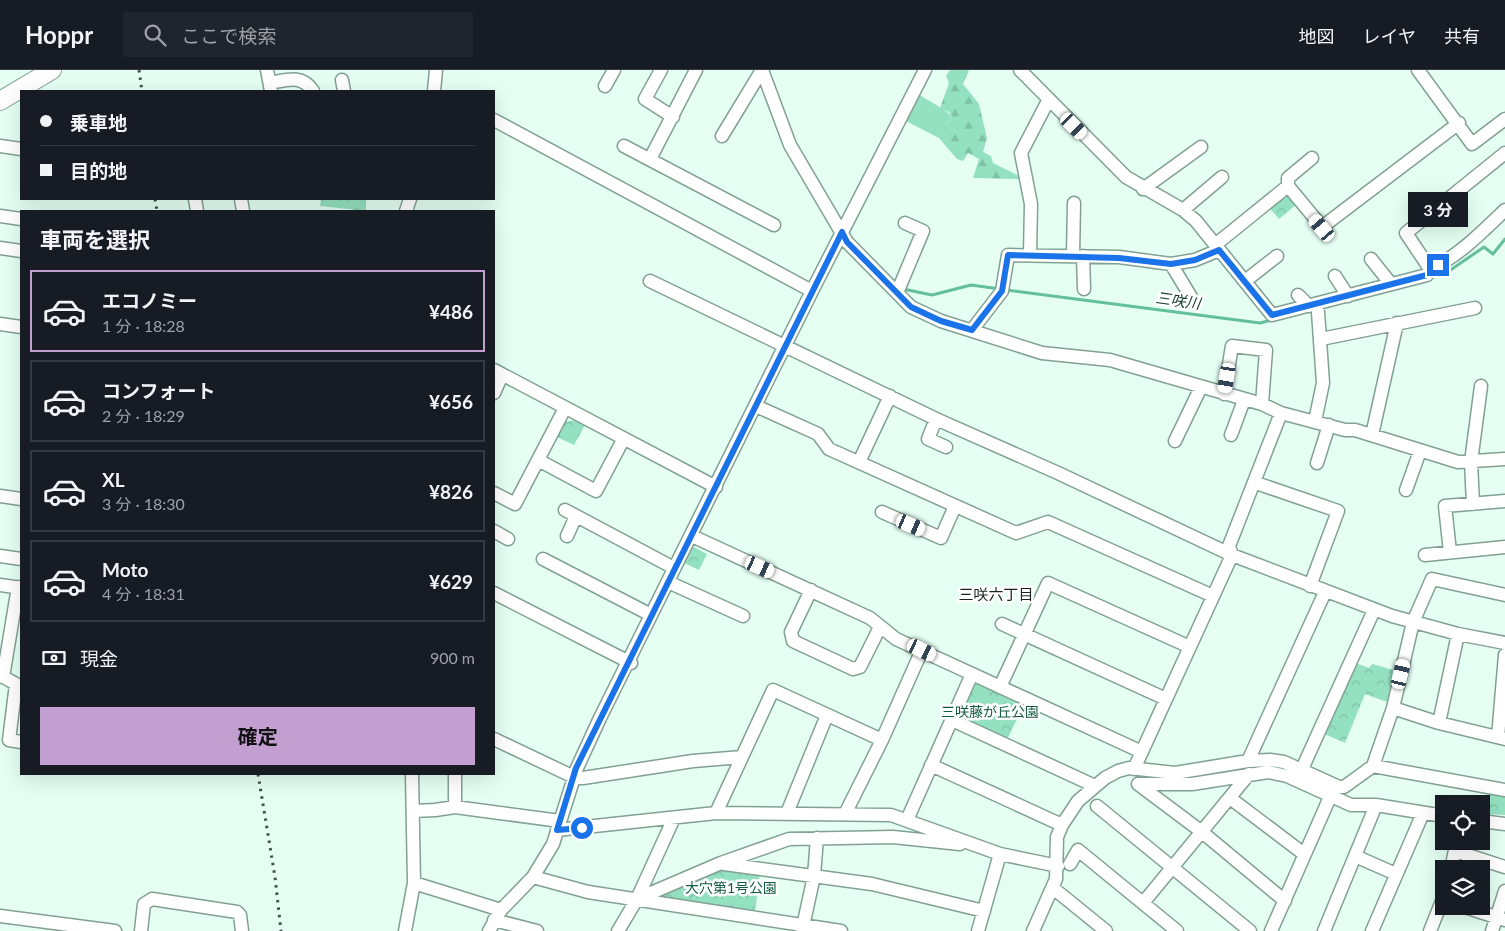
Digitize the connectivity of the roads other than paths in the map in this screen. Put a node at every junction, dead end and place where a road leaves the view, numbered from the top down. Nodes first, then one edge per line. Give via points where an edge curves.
1 (52, 70) edge
2 (267, 70) edge
3 (436, 70) edge
4 (661, 70) edge
5 (696, 70) edge
6 (762, 70) edge
7 (925, 70) edge
8 (1020, 70) edge
9 (1418, 70) edge
10 (610, 71) edge
11 (605, 86) dead end
12 (270, 87) edge
13 (312, 90) edge
14 (437, 90) edge
15 (1049, 100) junction
16 (0, 101) edge
17 (673, 116) junction
18 (1505, 119) edge
19 (495, 121) edge
20 (1458, 123) junction
21 (722, 136) dead end
22 (0, 146) edge
23 (624, 146) dead end
24 (1201, 147) dead end
25 (20, 149) edge
26 (1505, 153) edge
27 (1312, 158) dead end
28 (650, 159) junction
29 (1222, 177) dead end
30 (1288, 186) junction
31 (1143, 189) junction
32 (1074, 203) dead end
33 (1183, 210) junction
34 (1505, 210) edge
35 (0, 216) edge
36 (20, 219) edge
37 (905, 223) dead end
38 (774, 224) dead end
39 (842, 232) junction
40 (1217, 247) junction
41 (0, 248) edge
42 (20, 251) edge
43 (1030, 255) junction
44 (1078, 255) junction
45 (1277, 256) dead end
46 (1371, 258) dead end
47 (1171, 264) junction
48 (1430, 269) junction
49 (1335, 276) dead end
50 (650, 281) dead end
51 (1244, 281) junction
52 (1391, 284) junction
53 (1084, 289) dead end
54 (812, 291) junction
55 (897, 293) junction
56 (1298, 295) dead end
57 (1348, 296) junction
58 (1191, 298) dead end
59 (1315, 308) junction
60 (1475, 308) dead end
61 (1397, 323) junction
62 (0, 324) edge
63 (20, 327) edge
64 (972, 330) junction
65 (1321, 339) junction
66 (785, 347) junction
67 (498, 373) edge
68 (1481, 386) dead end
69 (1200, 387) junction
70 (495, 388) edge
71 (1224, 394) junction
72 (890, 396) junction
73 (1244, 400) junction
74 (1262, 404) junction
75 (756, 406) junction
76 (565, 408) junction
77 (1281, 413) junction
78 (936, 419) junction
79 (1315, 421) junction
80 (1329, 425) junction
81 (1231, 435) dead end
82 (1372, 435) junction
83 (623, 440) junction
84 (1176, 441) dead end
85 (946, 447) dead end
86 (1420, 451) junction
87 (1505, 459) edge
88 (538, 460) junction
89 (859, 462) junction
90 (1471, 462) junction
91 (1317, 463) dead end
92 (1256, 483) junction
93 (716, 487) junction
94 (1406, 490) dead end
95 (495, 494) edge
96 (0, 496) edge
97 (20, 499) edge
98 (1505, 501) edge
99 (1473, 504) junction
100 (955, 506) junction
101 (564, 510) dead end
102 (882, 512) dead end
103 (576, 516) junction
104 (495, 532) edge
105 (567, 536) dead end
106 (692, 536) junction
107 (508, 539) dead end
108 (1505, 547) edge
109 (1450, 552) junction
110 (1232, 555) junction
111 (1425, 555) dead end
112 (0, 556) edge
113 (543, 558) dead end
114 (20, 559) edge
115 (674, 568) junction
116 (668, 582) junction
117 (0, 585) edge
118 (1310, 586) junction
119 (20, 588) edge
120 (811, 590) junction
121 (1325, 592) junction
122 (495, 594) edge
123 (1505, 595) edge
124 (1213, 596) junction
125 (1374, 610) junction
126 (651, 615) junction
127 (743, 616) dead end
128 (1413, 622) junction
129 (1002, 624) dead end
130 (880, 627) junction
131 (1024, 634) junction
132 (1458, 634) junction
133 (1505, 643) edge
134 (15, 646) edge
135 (1190, 648) junction
136 (922, 650) junction
137 (1505, 655) edge
138 (629, 662) junction
139 (972, 674) junction
140 (1, 676) edge
141 (19, 684) edge
142 (1000, 688) junction
143 (1166, 699) junction
144 (1393, 708) junction
145 (826, 715) junction
146 (952, 720) junction
147 (1439, 723) junction
148 (1501, 738) edge
149 (495, 739) edge
150 (882, 740) junction
151 (20, 742) edge
152 (1142, 752) junction
153 (742, 757) junction
154 (1248, 761) junction
155 (931, 765) junction
156 (1373, 766) junction
157 (1134, 769) junction
158 (1302, 769) junction
159 (1248, 774) junction
160 (412, 775) edge
161 (455, 775) edge
162 (574, 777) junction
163 (1095, 786) junction
164 (1505, 790) edge
165 (1330, 797) junction
166 (1230, 798) junction
167 (1376, 805) junction
168 (455, 806) junction
169 (1097, 806) dead end
170 (413, 811) junction
171 (716, 813) junction
172 (787, 813) junction
173 (1423, 813) junction
174 (845, 814) junction
175 (1435, 815) edge
176 (674, 818) junction
177 (909, 820) junction
178 (1490, 822) edge
179 (1505, 824) edge
180 (1062, 825) junction
181 (558, 826) junction
182 (1202, 832) junction
183 (817, 838) junction
184 (903, 839) junction
185 (976, 846) junction
186 (1465, 850) edge
187 (1000, 854) junction
188 (1304, 854) junction
189 (1355, 856) junction
190 (722, 864) junction
191 (1064, 865) junction
192 (1173, 867) junction
193 (1505, 867) edge
194 (1396, 874) junction
195 (814, 876) junction
196 (533, 877) junction
197 (414, 883) junction
198 (1053, 888) junction
199 (1505, 891) edge
200 (637, 899) junction
201 (1285, 901) junction
202 (1143, 903) junction
203 (984, 911) junction
204 (1438, 915) edge
205 (1489, 915) edge
206 (0, 916) edge
207 (1501, 919) edge
208 (495, 920) edge
209 (803, 928) edge
210 (1434, 929) edge
211 (115, 931) edge
212 (140, 931) edge
213 (242, 931) edge
214 (405, 931) edge
215 (537, 931) edge
216 (618, 931) edge
217 (841, 931) edge
218 (978, 931) edge
219 (1034, 931) edge
220 (1106, 931) edge
221 (1177, 931) edge
222 (1250, 931) edge
223 (1271, 931) edge
224 (1324, 931) edge
225 (1372, 931) edge
226 (1492, 931) edge

1 - 16 main road
2 - 12 street
3 - 14 street
4 - 17 street via 645,99
5 - 17 street
6 - 21 street
6 - 39 street via 790,145
7 - 39 street
8 - 15 street
9 - 20 street
10 - 11 street
12 - 13 street via 299,78
15 - 31 street via 1126,177
15 - 43 street via 1021,153 1031,204
17 - 28 street
18 - 20 street via 1472,144
19 - 54 street
20 - 30 street via 1322,228
22 - 25 street
23 - 28 street
24 - 31 street
26 - 48 street via 1406,233
27 - 30 street via 1288,178
28 - 38 street
29 - 33 street
30 - 40 street
31 - 33 street
32 - 44 street
33 - 40 street
34 - 48 street via 1475,238
35 - 36 street
37 - 55 street via 923,231
39 - 54 street
39 - 55 street via 847,242
40 - 47 street via 1195,260
40 - 51 street
41 - 42 street
43 - 44 street
43 - 64 street via 1008,255 1002,291
44 - 47 street
44 - 53 street
45 - 51 street
46 - 52 street
47 - 58 street
48 - 52 street via 1427,275
49 - 57 street
50 - 66 street
51 - 59 street via 1272,315
52 - 57 street
54 - 66 street
55 - 64 street via 911,307 941,321
56 - 59 street
57 - 59 street
59 - 65 street
60 - 61 street
61 - 65 street
61 - 82 street
62 - 63 street
64 - 69 street via 1042,353 1110,360
65 - 79 street via 1324,383
66 - 72 street
66 - 75 street
67 - 70 street
67 - 76 street
68 - 90 street
69 - 71 street
69 - 84 street
71 - 73 street
71 - 74 street via 1232,346 1266,350
72 - 78 street
72 - 89 street
73 - 74 street
73 - 81 street
74 - 77 street
75 - 89 street via 818,434 829,449
75 - 93 street
76 - 83 street
76 - 88 street
77 - 79 street
77 - 92 street
78 - 85 street via 928,439
78 - 110 street
79 - 80 street
80 - 82 street
80 - 91 street
82 - 86 street
83 - 88 street via 596,491
83 - 93 street
86 - 90 street via 1458,462
86 - 94 street
87 - 90 street
88 - 95 street via 515,504
89 - 100 street
90 - 99 street
92 - 110 street via 1229,546
92 - 118 street via 1338,510
93 - 106 street
96 - 97 street
98 - 99 street
99 - 109 street via 1445,506
100 - 102 street via 941,538
100 - 124 street via 1016,533 1048,522
101 - 103 street
103 - 105 street
103 - 115 street
104 - 107 street
106 - 115 street
106 - 120 street
108 - 109 street
109 - 111 street
110 - 118 street
110 - 124 street
112 - 114 street
113 - 126 street
115 - 116 street
116 - 126 street
116 - 127 street
117 - 119 street
118 - 121 street
119 - 134 street
120 - 130 street via 870,618
120 - 130 street via 791,632 793,641 853,669 860,667
121 - 125 street
121 - 154 street
122 - 138 street
123 - 128 street via 1432,579
124 - 135 street
125 - 128 street
125 - 158 street
126 - 138 street
128 - 132 street
128 - 144 street
129 - 131 street
130 - 136 street via 896,639
131 - 135 street via 1048,583
131 - 142 street
131 - 143 street
132 - 133 street
132 - 147 street
134 - 140 street
135 - 143 street
136 - 139 street
136 - 150 street
137 - 148 street
138 - 162 street
139 - 142 street
139 - 146 street
140 - 141 street
141 - 151 street via 9,740
142 - 152 street
143 - 152 street
144 - 147 street
144 - 156 street
145 - 150 street
145 - 153 street via 773,690
145 - 172 street
146 - 155 street
146 - 163 street
147 - 148 street
149 - 162 street
150 - 174 street
152 - 157 street
153 - 162 street
153 - 171 street
154 - 157 street via 1175,773
154 - 158 street via 1284,762
155 - 177 street
155 - 180 street
156 - 158 street via 1339,787
156 - 164 street
157 - 163 street via 1118,770
159 - 165 street via 1277,773
159 - 166 street
159 - 182 street via 1192,784 1138,784
160 - 170 street
161 - 168 street
162 - 181 street
163 - 180 street via 1078,801
165 - 167 street via 1351,805
165 - 188 street
166 - 182 street
166 - 188 street
167 - 173 street
167 - 189 street
168 - 170 street
168 - 181 street
169 - 192 street
170 - 197 street
171 - 172 street
171 - 176 street
172 - 174 street
173 - 175 street
173 - 194 street
174 - 177 street
176 - 181 street
176 - 200 street
177 - 184 street
177 - 185 street
178 - 179 street
180 - 191 street via 1057,837
181 - 196 street via 552,844
182 - 192 street
182 - 201 street
183 - 184 street
183 - 190 street via 789,839
183 - 195 street
184 - 185 street
185 - 187 street
186 - 193 street
187 - 191 street
187 - 203 street
188 - 201 street
189 - 194 street
189 - 224 street
190 - 195 street
190 - 200 street
191 - 198 street
191 - 202 street via 1078,850
192 - 202 street
192 - 222 street
194 - 225 street
195 - 203 street via 872,884
195 - 209 street
196 - 200 street via 588,892
196 - 208 street
197 - 208 street
197 - 214 street
198 - 219 street
198 - 220 street
199 - 207 street
200 - 209 street
200 - 216 street
201 - 223 street
202 - 221 street
203 - 218 street
204 - 210 street
205 - 207 street
206 - 211 street
207 - 226 street
208 - 215 street
209 - 217 street
212 - 213 street via 144,904 152,900 237,912

